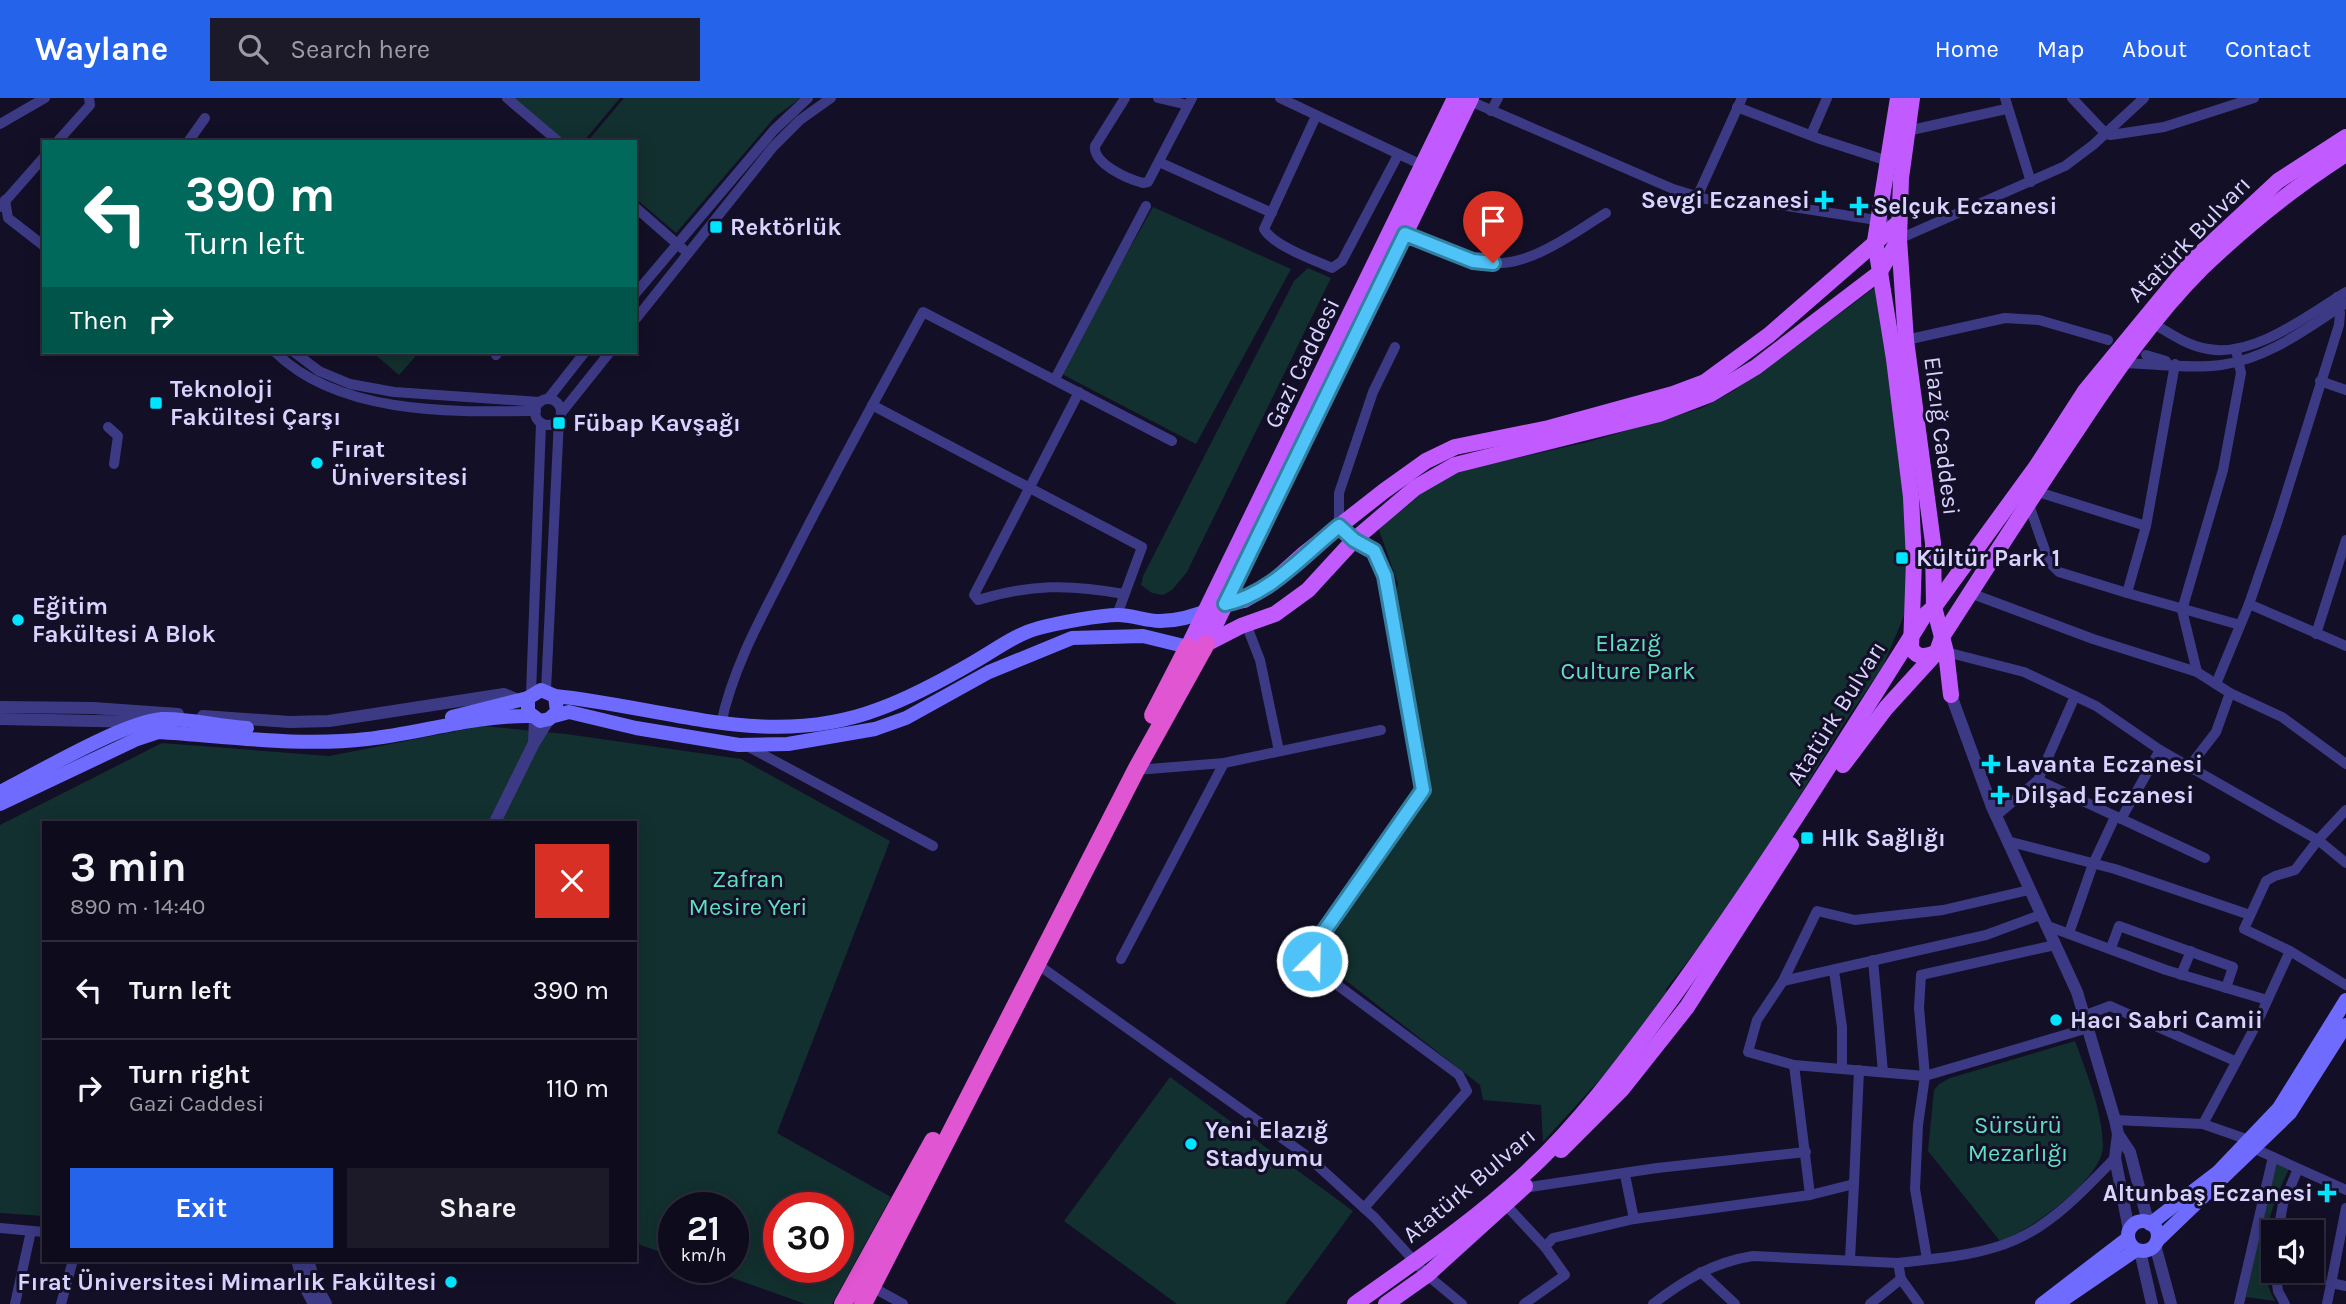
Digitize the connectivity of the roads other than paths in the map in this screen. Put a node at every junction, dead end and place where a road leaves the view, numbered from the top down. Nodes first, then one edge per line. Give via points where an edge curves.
1 (45, 98) edge
2 (89, 98) edge
3 (506, 98) edge
4 (808, 98) edge
5 (831, 98) edge
6 (1125, 98) edge
7 (1158, 98) edge
8 (1280, 98) edge
9 (1497, 98) edge
10 (1827, 98) edge
11 (1898, 98) edge
12 (1912, 98) edge
13 (2072, 98) edge
14 (2144, 98) edge
15 (1466, 99) edge
16 (2250, 99) edge
17 (1190, 102) edge
18 (1297, 102) edge
19 (1740, 103) edge
20 (2005, 104) edge
21 (1491, 111) junction
22 (1316, 116) junction
23 (205, 118) dead end
24 (0, 124) edge
25 (1907, 131) junction
26 (2106, 134) junction
27 (1811, 135) junction
28 (2346, 136) edge
29 (59, 140) edge
30 (189, 140) edge
31 (557, 140) edge
32 (2346, 154) edge
33 (1398, 155) junction
34 (42, 159) edge
35 (1888, 161) junction
36 (1159, 162) junction
37 (1424, 166) junction
38 (2031, 182) junction
39 (1697, 197) junction
40 (2, 204) edge
41 (1146, 205) dead end
42 (637, 209) edge
43 (1272, 213) junction
44 (1606, 213) dead end
45 (1879, 220) junction
46 (1899, 222) junction
47 (1405, 234) junction
48 (1899, 239) junction
49 (1875, 241) junction
50 (42, 244) edge
51 (678, 244) junction
52 (689, 253) junction
53 (1879, 273) junction
54 (637, 292) edge
55 (2342, 300) edge
56 (637, 318) edge
57 (2154, 324) junction
58 (1906, 340) junction
59 (2108, 340) dead end
60 (1395, 347) dead end
61 (2236, 349) junction
62 (278, 354) edge
63 (297, 354) edge
64 (580, 354) edge
65 (582, 354) edge
66 (608, 354) edge
67 (2146, 355) dead end
68 (2240, 362) junction
69 (2123, 363) junction
70 (2175, 364) junction
71 (597, 368) junction
72 (1055, 379) junction
73 (2320, 381) junction
74 (2346, 390) edge
75 (1079, 392) junction
76 (541, 404) junction
77 (872, 405) junction
78 (561, 416) junction
79 (541, 423) junction
80 (108, 427) dead end
81 (1172, 440) dead end
82 (114, 464) dead end
83 (1030, 488) junction
84 (2032, 497) junction
85 (1339, 526) junction
86 (2146, 526) junction
87 (1354, 540) junction
88 (2346, 540) edge
89 (1970, 593) junction
90 (2127, 593) junction
91 (1124, 594) junction
92 (1225, 604) junction
93 (2249, 604) junction
94 (1934, 607) junction
95 (2182, 610) junction
96 (1205, 611) junction
97 (1117, 615) junction
98 (1246, 624) junction
99 (2240, 625) junction
100 (2316, 634) junction
101 (1910, 638) junction
102 (1197, 645) junction
103 (2346, 646) edge
104 (1935, 652) junction
105 (2197, 672) junction
106 (2216, 684) junction
107 (2230, 693) junction
108 (1951, 695) joint
109 (536, 696) junction
110 (2074, 696) junction
111 (0, 708) edge
112 (542, 718) junction
113 (0, 719) edge
114 (147, 722) junction
115 (721, 724) junction
116 (1381, 730) dead end
117 (744, 745) junction
118 (2160, 750) junction
119 (1279, 751) junction
120 (1224, 763) junction
121 (2346, 764) edge
122 (2189, 767) junction
123 (1136, 770) junction
124 (2038, 780) junction
125 (0, 792) edge
126 (0, 804) edge
127 (2346, 810) edge
128 (1996, 816) junction
129 (2118, 818) junction
130 (495, 821) edge
131 (2318, 840) junction
132 (2007, 841) junction
133 (933, 846) dead end
134 (2205, 858) dead end
135 (2346, 863) edge
136 (2093, 864) junction
137 (2029, 890) junction
138 (2250, 915) junction
139 (2043, 920) junction
140 (2069, 933) junction
141 (2055, 945) junction
142 (2111, 948) junction
143 (2191, 951) junction
144 (2290, 951) junction
145 (1121, 959) dead end
146 (1873, 960) junction
147 (1037, 964) junction
148 (1834, 971) junction
149 (2181, 975) junction
150 (1783, 981) junction
151 (2346, 985) edge
152 (2226, 988) junction
153 (2267, 1000) junction
154 (2346, 1000) edge
155 (2085, 1015) junction
156 (2088, 1028) junction
157 (2344, 1033) edge
158 (2235, 1061) junction
159 (1794, 1065) junction
160 (1842, 1069) junction
161 (1859, 1070) junction
162 (1883, 1072) junction
163 (1925, 1076) junction
164 (2115, 1120) junction
165 (2203, 1124) junction
166 (2118, 1134) junction
167 (2250, 1144) junction
168 (1806, 1152) junction
169 (2273, 1157) junction
170 (2115, 1158) junction
171 (2298, 1169) junction
172 (1625, 1175) junction
173 (1854, 1184) junction
174 (1523, 1188) junction
175 (2346, 1190) edge
176 (1810, 1195) junction
177 (1506, 1205) junction
178 (1364, 1208) junction
179 (2346, 1208) edge
180 (1634, 1219) junction
181 (2280, 1220) edge
182 (2149, 1223) junction
183 (0, 1228) edge
184 (31, 1231) junction
185 (42, 1232) edge
186 (2134, 1242) junction
187 (2156, 1243) junction
188 (1545, 1247) junction
189 (1850, 1259) junction
190 (1927, 1259) junction
191 (1416, 1260) junction
192 (72, 1262) edge
193 (298, 1262) edge
194 (309, 1262) edge
195 (1898, 1263) junction
196 (1701, 1272) junction
197 (1427, 1275) junction
198 (1900, 1279) junction
199 (2277, 1283) edge
200 (2331, 1283) junction
201 (2346, 1286) edge
202 (872, 1287) junction
203 (15, 1304) edge
204 (61, 1304) edge
205 (314, 1304) edge
206 (326, 1304) edge
207 (843, 1304) edge
208 (864, 1304) edge
209 (903, 1304) edge
210 (1355, 1304) edge
211 (1386, 1304) edge
212 (1462, 1304) edge
213 (1524, 1304) edge
214 (1653, 1304) edge
215 (1735, 1304) edge
216 (1871, 1304) edge
217 (1919, 1304) edge
218 (2042, 1304) edge
219 (2057, 1304) edge
220 (2152, 1304) edge
221 (2171, 1304) edge
222 (2239, 1304) edge
223 (2285, 1304) edge
224 (2327, 1304) edge

1 - 24 street
2 - 29 street via 90,105
3 - 31 street
4 - 51 street via 774,130
5 - 52 street via 800,120 774,147
6 - 36 street via 1095,146 1096,157 1143,183
7 - 17 street
8 - 18 street
9 - 21 street
10 - 27 street
11 - 35 main road
12 - 25 main road, Elazığ Caddesi
13 - 26 street
14 - 26 street
15 - 21 street
15 - 37 main road, Gazi Caddesi
15 - 47 main road, Gazi Caddesi
16 - 26 street via 2164,127
17 - 36 street
18 - 22 street
19 - 27 street
19 - 39 street
20 - 25 street
20 - 38 street
21 - 39 street
22 - 33 street
22 - 43 street
23 - 30 street
25 - 46 main road, Elazığ Caddesi
26 - 38 street via 2065,166
27 - 35 street
28 - 94 main road, Atatürk Bulvarı via 2278,181 2184,270 2093,381
32 - 57 main road, Atatürk Bulvarı via 2294,187 2200,270
33 - 37 street
33 - 43 street via 1337,267 1274,240 1264,229
34 - 40 street
35 - 45 main road
36 - 43 street
37 - 96 main road, Gazi Caddesi
38 - 48 street
39 - 45 street
40 - 50 street via 8,218
41 - 72 street
42 - 51 street
44 - 47 street via 1538,254 1517,261 1473,261
45 - 46 street
45 - 49 main road
46 - 48 main road, Elazığ Caddesi
46 - 49 main road
47 - 92 main road, Gazi Caddesi
48 - 53 main road
48 - 58 main road, Elazığ Caddesi
49 - 53 main road
49 - 85 main road via 1769,335 1705,382 1549,428 1455,447 1426,461
51 - 52 street
51 - 54 street
52 - 56 street
53 - 87 main road via 1756,367 1711,394 1658,414 1455,465 1415,488
53 - 101 main road via 1911,497
55 - 61 street
55 - 68 street via 2281,344
55 - 73 street via 2339,325
57 - 61 street via 2196,346
57 - 69 main road, Atatürk Bulvarı
58 - 59 street via 2005,318 2039,320
58 - 94 main road, Elazığ Caddesi via 1933,543
60 - 85 street via 1373,392 1339,493
61 - 68 street
62 - 76 street via 311,379 350,397 483,411
63 - 76 street via 319,371 350,384
64 - 76 street
65 - 71 street
66 - 71 street
67 - 70 street
68 - 70 street
68 - 95 street via 2223,470
69 - 70 street
69 - 84 main road, Atatürk Bulvarı
70 - 86 street
71 - 78 street
72 - 75 street
72 - 77 street via 923,312
73 - 74 street
73 - 93 street
75 - 81 street
75 - 83 street
76 - 78 street via 556,402
76 - 79 street
77 - 83 street
77 - 115 street via 748,642
78 - 79 street via 553,424
78 - 109 street
79 - 109 street
80 - 82 street via 118,436
83 - 91 street via 1142,547
83 - 91 street via 975,593 976,599 1034,586 1079,586
84 - 86 street
84 - 89 main road, Atatürk Bulvarı
84 - 90 street via 2049,562 2059,572
85 - 87 street
85 - 92 main road via 1268,586 1244,600
86 - 90 street
87 - 98 main road via 1308,590 1275,614
87 - 178 street via 1374,551 1385,576 1423,790 1311,950 1312,961 1317,970 1459,1075 1468,1091
88 - 100 street
89 - 104 main road, Atatürk Bulvarı
89 - 105 street
90 - 95 street
91 - 97 street
92 - 96 main road
92 - 102 main road, Gazi Caddesi
93 - 99 street
93 - 100 street
94 - 101 main road, Atatürk Bulvarı
94 - 104 main road, Elazığ Caddesi
95 - 99 street
95 - 105 street
96 - 97 main road via 1159,621
96 - 102 main road, Gazi Caddesi
97 - 115 main road via 1028,631 918,692 853,718 779,728
98 - 102 main road
98 - 119 street via 1260,660
99 - 106 street
100 - 103 street
101 - 104 main road via 1916,654
101 - 191 main road, Atatürk Bulvarı via 1720,933 1611,1080 1529,1171
102 - 117 main road via 1143,636 1072,638 1018,658 906,718 874,729 788,744
102 - 123 highway
102 - 207 highway via 952,1109
104 - 108 main road
104 - 110 street via 2024,672
104 - 174 main road, Atatürk Bulvarı via 1845,762 1687,1007 1622,1089
105 - 106 street
106 - 107 street
107 - 121 street via 2282,718
107 - 122 street via 2216,732
108 - 128 street
109 - 111 street via 504,694 357,718 289,722 93,708
109 - 112 main road via 527,708
109 - 112 main road via 558,706
109 - 114 main road via 419,724 355,732 242,728 162,719
109 - 115 main road
110 - 118 street
110 - 124 street
112 - 117 main road via 569,712 661,733
112 - 126 main road via 495,719 317,742 158,732
112 - 130 street
113 - 114 street
114 - 125 main road
116 - 119 street
117 - 133 street
118 - 122 street
118 - 129 street
119 - 120 street
120 - 123 street
120 - 145 street
122 - 131 street
123 - 147 highway
124 - 128 street
124 - 129 street
127 - 131 street
128 - 132 street
129 - 134 street
129 - 136 street
131 - 135 street
131 - 138 street via 2295,870 2266,881
132 - 136 street
132 - 137 street
136 - 138 street
136 - 140 street
137 - 139 street
137 - 150 street via 1943,911 1855,920 1817,911
138 - 144 street via 2244,929
139 - 140 street
139 - 141 street
139 - 146 street
140 - 142 street
141 - 155 street
141 - 163 street via 1921,975
142 - 143 street via 2119,926
142 - 149 street
143 - 149 street
143 - 152 street via 2233,967
144 - 151 street
144 - 153 street
146 - 148 street
146 - 162 street
147 - 178 street via 1307,1156
147 - 202 highway
148 - 150 street
148 - 160 street
149 - 152 street
150 - 159 street via 1757,1020 1748,1052
152 - 153 street
153 - 158 street
154 - 167 main road via 2279,1108
155 - 156 street
155 - 158 street via 2110,1006
156 - 163 street
156 - 164 street
157 - 167 main road via 2290,1113
158 - 165 street
159 - 160 street
159 - 168 street
160 - 161 street
161 - 162 street
161 - 173 street
162 - 163 street
163 - 190 street via 1915,1189
164 - 165 street
164 - 166 street
165 - 167 street
166 - 170 street
166 - 182 street via 2130,1152
167 - 169 street
167 - 182 main road
167 - 187 main road
168 - 172 street
168 - 176 street
169 - 171 street
169 - 222 street
170 - 186 street
170 - 190 street via 2049,1220 2015,1240
171 - 175 street
171 - 181 street
172 - 174 street
172 - 180 street
173 - 176 street
173 - 189 street
174 - 177 main road, Atatürk Bulvarı
176 - 180 street
177 - 188 street
177 - 197 main road, Atatürk Bulvarı
178 - 191 street
179 - 200 street
180 - 188 street via 1553,1238
182 - 186 main road via 2135,1223
182 - 187 main road via 2157,1232
183 - 184 street
184 - 185 street
184 - 203 street
186 - 187 main road via 2148,1250
186 - 218 main road
186 - 219 main road
186 - 220 street
187 - 221 street
188 - 213 street via 1564,1275
189 - 195 street
189 - 196 street via 1754,1256 1730,1259
190 - 195 street
191 - 197 street
191 - 210 main road, Atatürk Bulvarı
192 - 204 street
193 - 205 street
194 - 206 street
195 - 198 street
196 - 214 street
196 - 215 street
197 - 211 main road, Atatürk Bulvarı
197 - 212 street
198 - 216 street
198 - 217 street
199 - 223 street
200 - 201 street
200 - 224 street
202 - 208 highway
202 - 209 street

